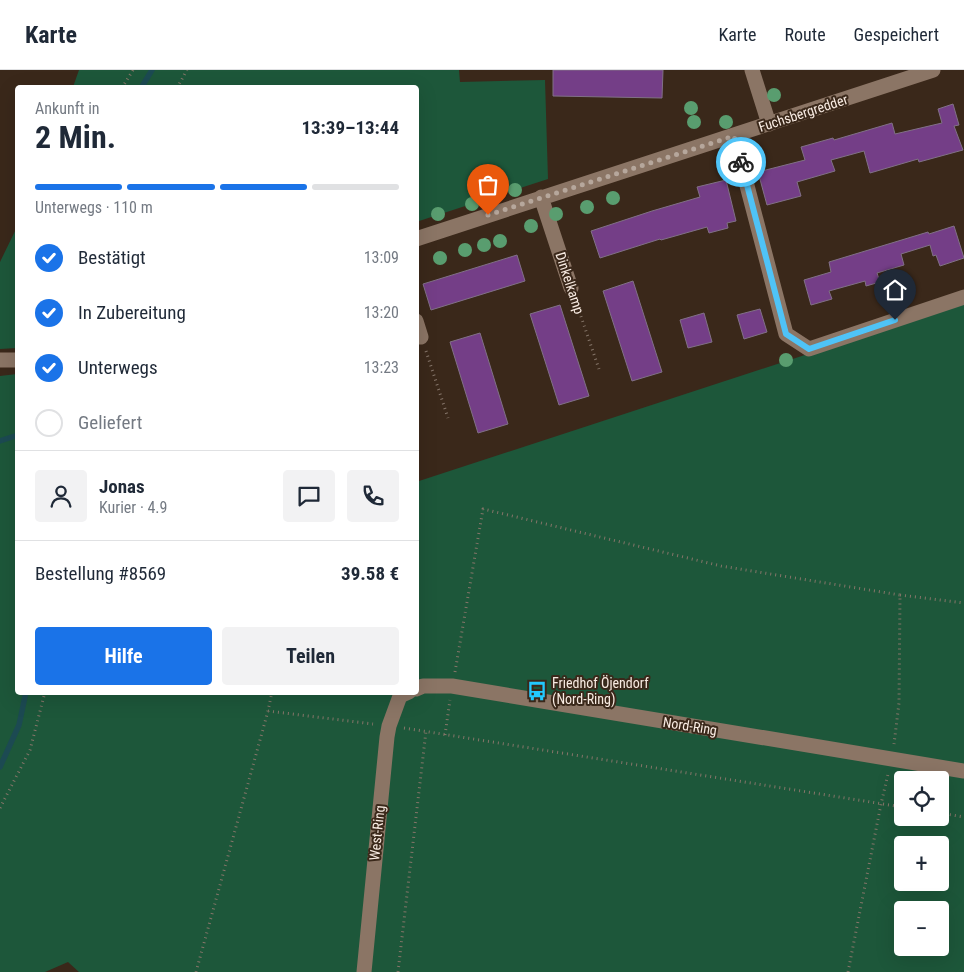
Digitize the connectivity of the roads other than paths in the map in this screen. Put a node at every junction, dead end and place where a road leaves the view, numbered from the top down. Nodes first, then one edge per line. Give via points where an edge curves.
1 (752, 70) edge
2 (933, 70) edge
3 (769, 124) junction
4 (734, 136) junction
5 (541, 197) junction
6 (419, 238) edge
7 (571, 288) road end
8 (964, 296) edge
9 (419, 330) edge
10 (421, 336) road end
11 (0, 360) edge
12 (15, 360) edge
13 (419, 688) edge
14 (404, 695) edge
15 (964, 771) edge
16 (364, 972) edge

1 - 3 street
2 - 3 street, Fuchsbergredder
3 - 4 street, Fuchsbergredder
4 - 5 street, Fuchsbergredder
4 - 8 street via 786,334 809,349
5 - 6 street, Fuchsbergredder
5 - 7 street, Dinkelkamp
9 - 10 street
11 - 12 street
13 - 15 street, Nord-Ring via 452,686
14 - 16 street, West-Ring via 389,726 387,738

